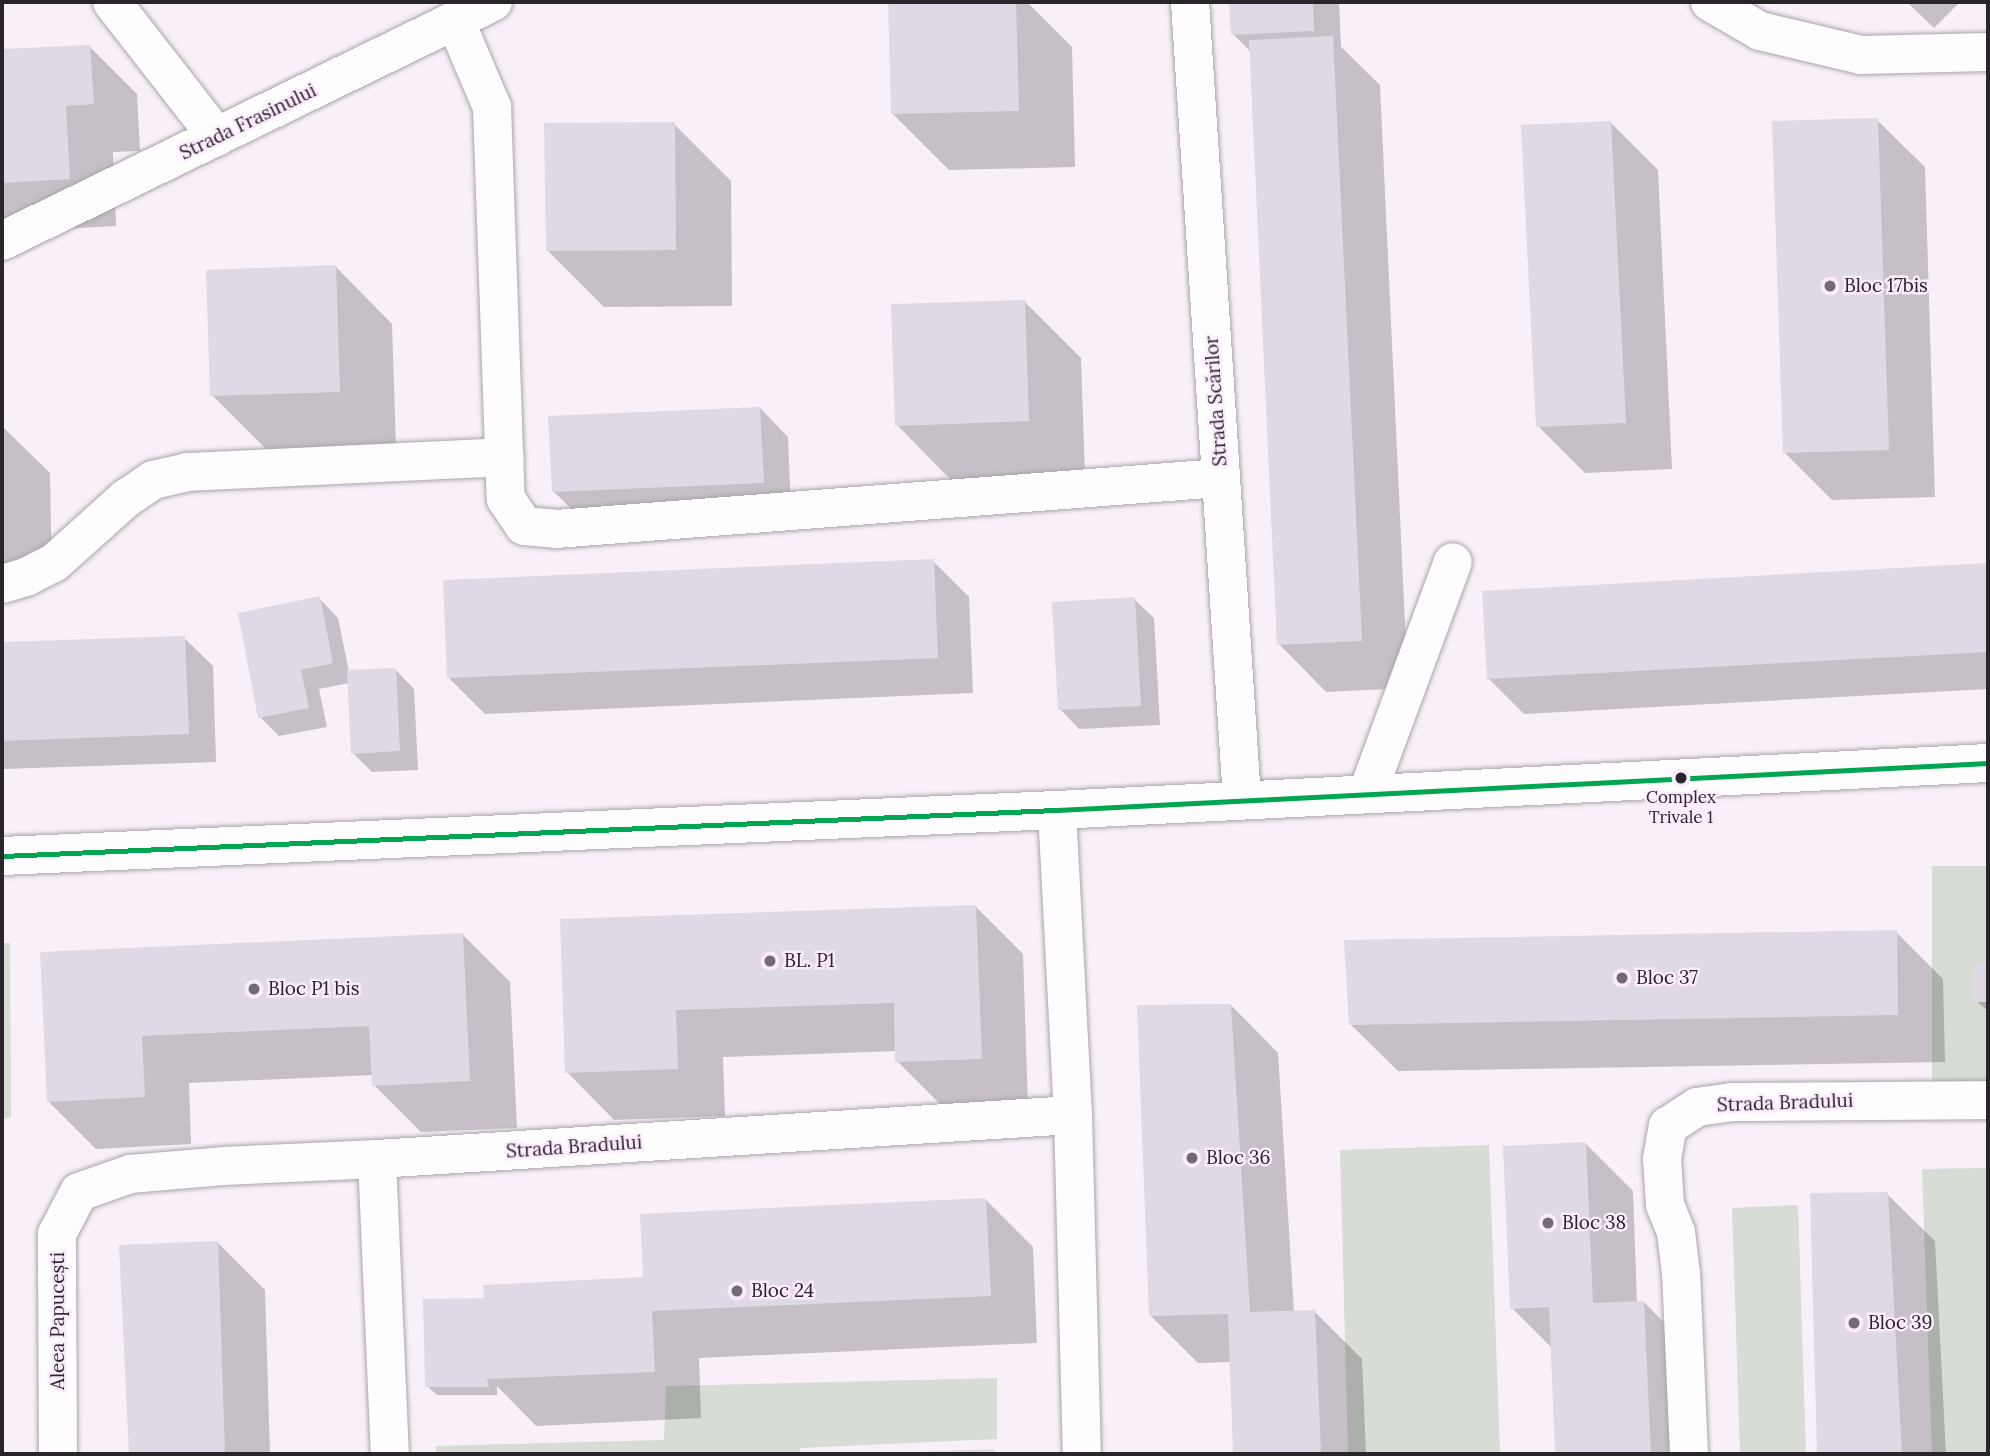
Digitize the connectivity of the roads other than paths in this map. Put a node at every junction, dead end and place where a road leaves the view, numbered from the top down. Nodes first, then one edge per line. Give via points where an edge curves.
1 (112, 2) edge
2 (493, 2) edge
3 (1190, 2) edge
4 (1710, 2) edge
5 (455, 20) junction
6 (1988, 52) edge
7 (217, 137) junction
8 (2, 241) edge
9 (505, 457) junction
10 (1221, 478) junction
11 (1453, 562) dead end
12 (2, 583) edge
13 (1988, 764) edge
14 (1367, 794) junction
15 (1242, 800) junction
16 (1057, 810) junction
17 (2, 856) edge
18 (1988, 1100) edge
19 (1073, 1115) junction
20 (377, 1159) junction
21 (79, 1192) joint
22 (58, 1454) edge
23 (390, 1454) edge
24 (1082, 1454) edge
25 (1689, 1454) edge

1 - 7 street
2 - 5 street, Strada Frasinului
3 - 10 street, Strada Scărilor
4 - 6 street via 1760,31 1861,55
5 - 7 street, Strada Frasinului
5 - 9 street via 492,107
7 - 8 street, Strada Frasinului
9 - 10 street via 506,499 524,526 556,529
9 - 12 street via 188,472 153,480 54,563
10 - 15 street, Strada Scărilor
11 - 14 street
13 - 14 street
14 - 15 street
15 - 16 street
16 - 17 street
16 - 19 street
18 - 25 street, Strada Bradului via 1732,1102 1697,1107 1668,1126 1662,1159 1664,1194 1676,1232 1681,1274
19 - 20 street, Strada Bradului
19 - 24 street
20 - 21 street, Strada Bradului via 130,1174
20 - 23 street
21 - 22 street, Aleea Papucești via 57,1234

